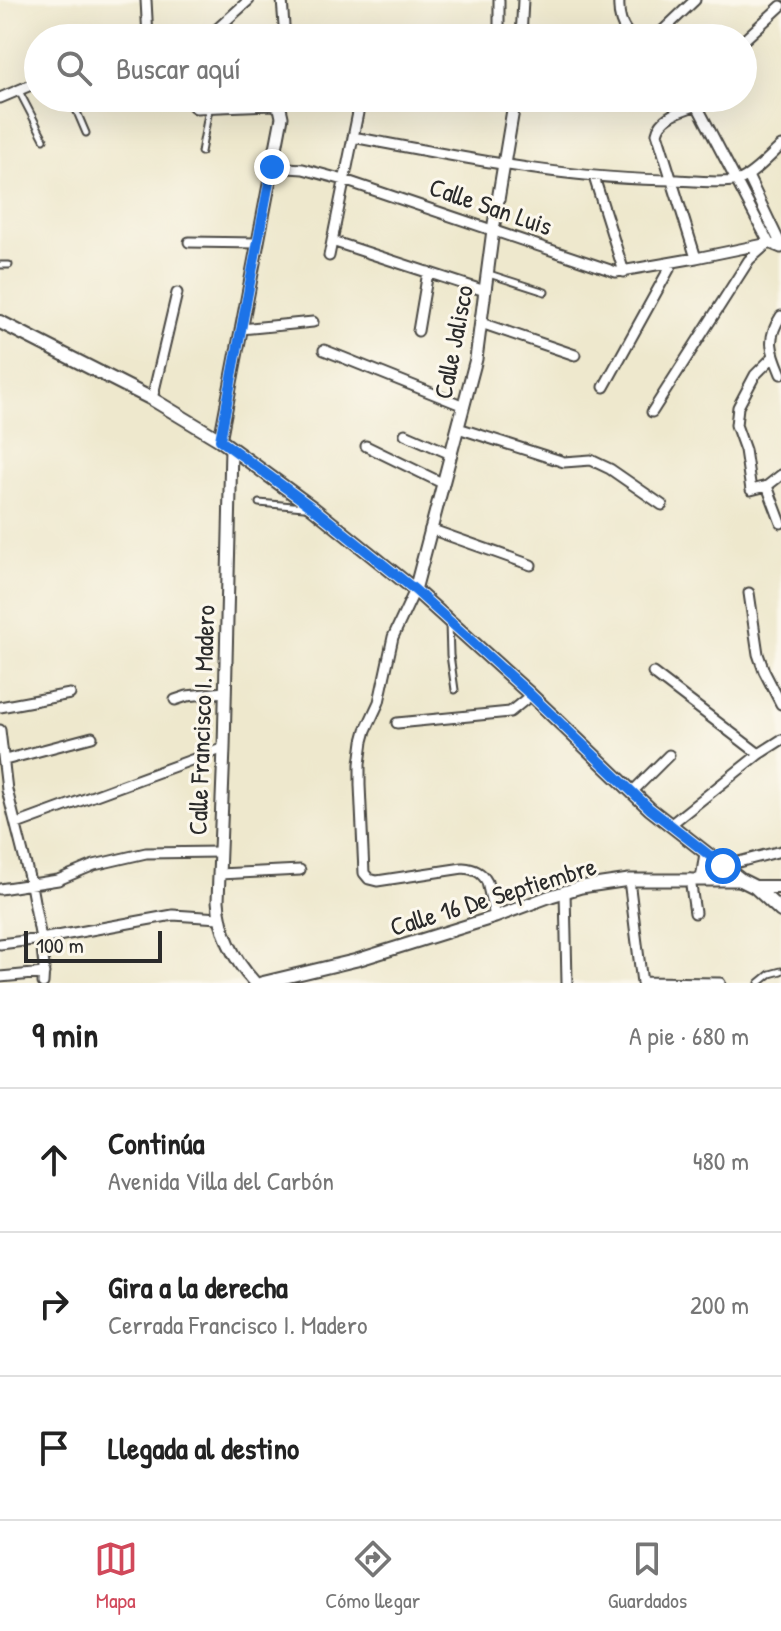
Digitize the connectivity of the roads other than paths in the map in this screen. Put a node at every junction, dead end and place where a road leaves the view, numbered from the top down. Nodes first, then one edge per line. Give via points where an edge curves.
1 (146, 0) edge
2 (249, 0) edge
3 (282, 0) edge
4 (499, 0) edge
5 (523, 0) edge
6 (619, 0) edge
7 (695, 0) edge
8 (781, 6) edge
9 (147, 24) edge
10 (222, 24) edge
11 (284, 24) edge
12 (499, 24) edge
13 (522, 24) edge
14 (622, 24) edge
15 (670, 24) edge
16 (757, 28) edge
17 (24, 88) edge
18 (19, 90) junction
19 (0, 98) edge
20 (24, 100) edge
21 (30, 112) edge
22 (77, 112) edge
23 (208, 112) edge
24 (282, 112) edge
25 (358, 112) edge
26 (513, 112) edge
27 (676, 112) edge
28 (702, 112) edge
29 (86, 133) dead end
30 (353, 137) junction
31 (44, 139) dead end
32 (781, 146) edge
33 (201, 152) dead end
34 (504, 165) junction
35 (272, 167) junction
36 (594, 177) junction
37 (743, 178) junction
38 (344, 180) junction
39 (672, 180) junction
40 (493, 230) junction
41 (332, 241) junction
42 (189, 242) dead end
43 (257, 243) junction
44 (769, 243) junction
45 (781, 247) edge
46 (329, 256) dead end
47 (696, 258) junction
48 (673, 262) junction
49 (0, 265) edge
50 (9, 265) dead end
51 (428, 272) junction
52 (624, 272) junction
53 (488, 274) junction
54 (485, 291) junction
55 (545, 292) dead end
56 (177, 293) dead end
57 (781, 316) edge
58 (0, 322) edge
59 (313, 322) dead end
60 (481, 323) junction
61 (241, 329) junction
62 (418, 331) dead end
63 (324, 350) dead end
64 (575, 355) dead end
65 (774, 356) junction
66 (781, 374) edge
67 (604, 387) dead end
68 (152, 399) junction
69 (464, 406) junction
70 (652, 412) dead end
71 (458, 428) junction
72 (405, 434) dead end
73 (220, 440) junction
74 (366, 446) dead end
75 (231, 448) junction
76 (451, 454) junction
77 (781, 475) edge
78 (442, 483) junction
79 (767, 486) junction
80 (259, 503) dead end
81 (662, 505) dead end
82 (313, 508) junction
83 (781, 523) edge
84 (430, 529) junction
85 (531, 565) dead end
86 (415, 590) junction
87 (749, 593) dead end
88 (449, 622) junction
89 (653, 673) dead end
90 (455, 690) dead end
91 (224, 692) junction
92 (70, 694) dead end
93 (531, 695) junction
94 (175, 700) dead end
95 (781, 704) edge
96 (0, 707) edge
97 (397, 723) dead end
98 (0, 730) edge
99 (92, 737) dead end
100 (781, 740) edge
101 (224, 748) junction
102 (759, 754) junction
103 (669, 755) dead end
104 (5, 760) junction
105 (4, 790) edge
106 (632, 792) junction
107 (17, 824) junction
108 (670, 825) junction
109 (781, 851) edge
110 (220, 852) junction
111 (706, 853) junction
112 (723, 866) junction
113 (300, 870) dead end
114 (219, 874) junction
115 (696, 879) junction
116 (629, 880) junction
117 (741, 880) junction
118 (31, 885) junction
119 (755, 887) junction
120 (781, 887) edge
121 (0, 889) edge
122 (565, 891) junction
123 (781, 911) edge
124 (695, 913) dead end
125 (495, 917) junction
126 (219, 918) junction
127 (41, 939) junction
128 (0, 944) edge
129 (781, 971) edge
130 (0, 977) edge
131 (44, 978) edge
132 (255, 983) edge
133 (261, 983) edge
134 (567, 983) edge
135 (642, 983) edge
136 (720, 983) edge
137 (759, 983) edge

1 - 9 street
2 - 10 street
3 - 11 street
4 - 12 street
5 - 13 street
6 - 14 street
7 - 15 street
8 - 16 street
17 - 18 street
18 - 19 street
18 - 20 lane
21 - 31 lane
22 - 29 lane
23 - 33 lane
24 - 35 street
25 - 30 street
26 - 34 street, Calle Jalisco
27 - 39 street via 660,122 657,133
28 - 37 street
30 - 34 street
30 - 38 street
32 - 37 street
34 - 36 street
34 - 40 street, Calle Jalisco
35 - 38 street, Calle San Luis
35 - 43 street
36 - 39 street
36 - 52 street
37 - 39 street
37 - 44 street
37 - 45 street
38 - 40 street, Calle San Luis
38 - 41 street
39 - 47 street
40 - 52 street, Calle San Luis
40 - 53 street, Calle Jalisco
41 - 46 street
41 - 51 street
42 - 43 street
43 - 61 street
44 - 45 street
44 - 47 street
44 - 70 street via 749,260
47 - 48 street
48 - 52 street
48 - 67 street
49 - 50 lane
51 - 54 street
51 - 62 street
53 - 54 street, Calle Jalisco
53 - 55 lane
54 - 60 street, Calle Jalisco
56 - 68 street
57 - 65 street via 771,336
58 - 68 main road
59 - 61 street
60 - 64 street
60 - 69 street, Calle Jalisco
61 - 73 street
63 - 69 street
65 - 66 street
65 - 79 street via 755,375 738,407 736,425 751,490
68 - 73 main road
69 - 71 street, Calle Jalisco
71 - 76 street, Calle Jalisco
71 - 81 street via 564,462 591,460
72 - 76 street
73 - 75 main road
74 - 78 street
75 - 82 main road
75 - 91 street, Calle Francisco I. Madero
76 - 78 street, Calle Jalisco
77 - 79 street
78 - 84 street, Calle Jalisco
79 - 83 street
80 - 82 lane
82 - 86 main road
84 - 85 street
84 - 86 street, Calle Jalisco
86 - 88 main road
86 - 125 street via 393,637 379,702 366,730 360,764 364,873 377,881 475,870 485,877
87 - 95 street via 758,654
88 - 90 lane
88 - 93 main road
89 - 102 street
91 - 94 street
91 - 101 street, Calle Francisco I. Madero
92 - 96 street
93 - 97 street via 510,712
93 - 106 main road
98 - 104 street
99 - 104 street
100 - 102 street
101 - 107 street
101 - 110 street, Calle Francisco I. Madero
102 - 108 street
103 - 106 street
104 - 105 street
105 - 107 street
106 - 108 main road
107 - 118 street
108 - 111 main road
109 - 112 street
110 - 114 street, Calle Francisco I. Madero
110 - 118 street via 134,855
111 - 112 main road
111 - 115 street
112 - 117 main road
113 - 114 street
114 - 126 street, Calle Francisco I. Madero
115 - 116 street, Calle 16 De Septiembre
115 - 117 street, Calle 16 De Septiembre
115 - 124 street
116 - 122 street, Calle 16 De Septiembre
116 - 135 street
117 - 119 main road
118 - 121 street
118 - 127 street
119 - 120 main road
119 - 123 main road
122 - 125 street, Calle 16 De Septiembre
122 - 134 street
125 - 133 street, Calle 16 De Septiembre
126 - 127 street via 173,915
126 - 132 street, Calle Francisco I. Madero via 232,950
127 - 128 street
127 - 131 street
129 - 137 lane
130 - 131 street
135 - 136 street

